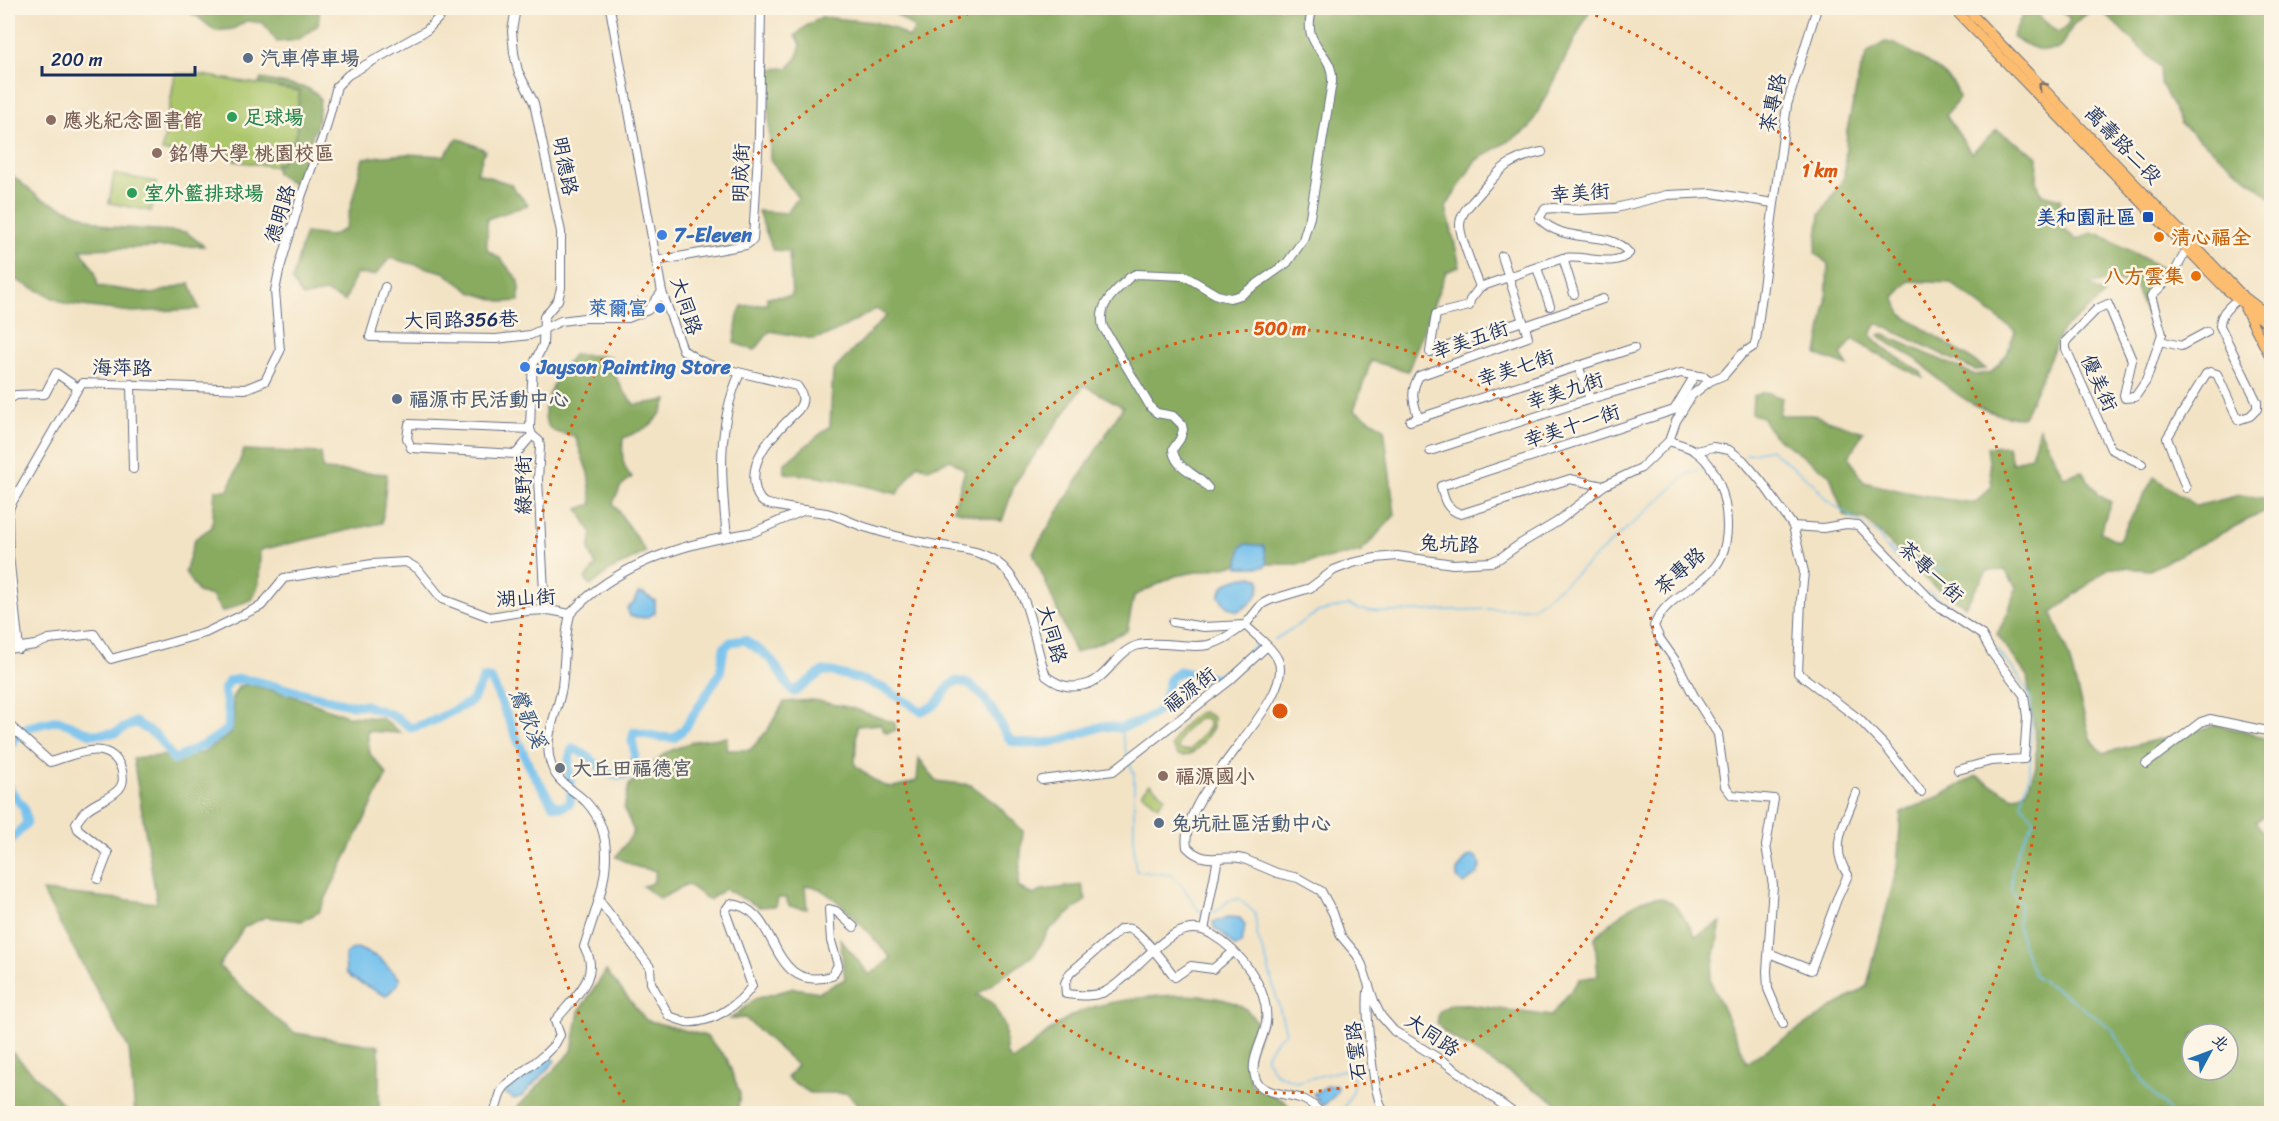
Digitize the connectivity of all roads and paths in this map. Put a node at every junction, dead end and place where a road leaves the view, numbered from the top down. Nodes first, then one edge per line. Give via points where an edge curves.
1 (448, 8) edge
2 (516, 8) edge
3 (609, 8) edge
4 (761, 8) edge
5 (1313, 8) edge
6 (1817, 8) edge
7 (1953, 8) edge
8 (1966, 8) edge
9 (1542, 152) dead end
10 (1773, 203) junction
11 (2187, 249) junction
12 (1502, 256) dead end
13 (1563, 258) junction
14 (656, 261) junction
15 (1537, 268) junction
16 (1510, 277) junction
17 (385, 287) dead end
18 (1480, 287) junction
19 (662, 292) junction
20 (1574, 294) dead end
21 (1603, 299) dead end
22 (2241, 300) junction
23 (1550, 306) dead end
24 (2255, 310) junction
25 (2271, 318) edge
26 (1524, 323) junction
27 (2271, 328) edge
28 (544, 330) junction
29 (2207, 333) dead end
30 (2160, 341) junction
31 (2271, 344) edge
32 (1634, 348) dead end
33 (2271, 360) edge
34 (1578, 365) junction
35 (740, 373) junction
36 (1695, 375) junction
37 (265, 381) joint
38 (1710, 381) junction
39 (131, 384) junction
40 (78, 388) junction
41 (1590, 399) junction
42 (8, 400) edge
43 (1418, 417) junction
44 (1410, 421) dead end
45 (531, 432) junction
46 (1669, 441) junction
47 (1430, 451) dead end
48 (1696, 451) junction
49 (2142, 464) dead end
50 (133, 469) dead end
51 (1603, 486) junction
52 (1208, 488) dead end
53 (2186, 488) dead end
54 (806, 509) junction
55 (1793, 526) junction
56 (727, 537) junction
57 (545, 610) junction
58 (570, 614) junction
59 (1173, 622) dead end
60 (1245, 625) junction
61 (1267, 646) junction
62 (8, 649) edge
63 (19, 649) junction
64 (8, 724) edge
65 (2271, 732) edge
66 (2146, 764) dead end
67 (1958, 770) dead end
68 (1042, 780) dead end
69 (1921, 792) dead end
70 (1856, 793) dead end
71 (1218, 858) junction
72 (98, 879) dead end
73 (598, 899) junction
74 (854, 927) dead end
75 (1204, 930) junction
76 (1153, 951) junction
77 (1233, 952) junction
78 (1768, 953) junction
79 (1369, 983) junction
80 (1783, 1024) dead end
81 (494, 1113) edge
82 (1321, 1113) edge
83 (1386, 1113) edge
84 (1515, 1113) edge

1 - 37 street, 德明路 via 427,30 348,75 337,86 279,271 275,291 280,351
2 - 28 street, 明德路 via 514,53 521,79 534,103 561,232 561,288 558,300 544,316
3 - 14 street, 大同路
4 - 14 street, 明成街 via 753,240 746,245
5 - 52 street via 1313,43 1333,70 1310,217 1293,256 1266,280 1230,298 1185,276 1136,274 1102,307 1103,327 1146,402 1156,413 1173,416 1182,425 1180,439 1173,449 1174,459
6 - 10 street, 茶專路 via 1786,105
7 - 11 main road, 萬壽路二段
22 -> 8 main road, 萬壽路二段
9 - 18 street via 1517,159 1495,173 1461,217 1462,234
10 - 13 street, 幸美街 via 1712,194 1667,195 1616,208 1545,210 1539,218 1558,232 1618,244 1629,253 1623,259 1610,261
10 - 38 street, 茶專路 via 1754,346 1724,375
11 - 22 main road, 萬壽路二段
11 - 30 street, 優美街 via 2173,275 2151,299 2162,334
12 - 16 street
13 - 15 street, 幸美街
13 - 20 street
14 - 19 street, 大同路
15 - 16 street, 幸美街
15 - 23 street
16 - 18 street, 幸美街
16 - 26 street
17 - 28 street, 大同路356巷 via 370,337 496,339
18 - 26 street via 1469,306 1436,315 1430,352
19 - 28 street, 大同路356巷 via 648,310 628,318 561,321
19 - 35 street, 大同路 via 683,350 698,360
21 - 26 street
22 - 24 main road, 萬壽路二段
22 - 33 main road
22 - 53 street via 2222,316 2220,326 2257,402 2256,408 2250,416 2238,420 2217,374 2206,374 2167,438
24 - 25 main road
24 - 27 main road
24 - 31 main road
26 - 43 street, 幸美五街 via 1528,337 1419,376 1412,396
28 - 45 street, 綠野街 via 543,345 533,365
29 - 30 street via 2181,346
30 - 49 street, 優美街 via 2146,381 2131,399 2126,398 2124,390 2132,360 2108,304 2097,309 2066,341 2066,349 2109,444
32 - 34 street, 幸美七街
34 - 41 street
34 - 43 street, 幸美七街
35 - 54 street, 大同路 via 790,383 801,391 803,405 757,458 754,481 762,501
35 - 56 street via 727,407 723,440 721,482
36 - 38 street, 幸美九街
36 - 41 street, 幸美九街 via 1681,373
36 - 51 street, 幸美十一街 via 1674,410 1441,486 1443,500 1451,511 1461,514 1570,479
37 - 39 street, 海萍路 via 245,389
38 - 46 street, 茶專路 via 1692,395
39 - 40 street, 海萍路 via 83,383
39 - 50 street
40 - 42 street via 56,373 45,394 16,394
40 - 63 street, 海萍路 via 8,514
41 - 47 street, 幸美九街
43 - 44 street, 幸美七街
45 - 45 street via 409,424 407,438 411,448 516,454
45 - 57 street, 綠野街 via 540,447
46 - 48 street
46 - 51 street, 兔坑路 via 1641,468
48 - 55 street via 1713,447 1729,450 1743,460
48 - 78 street, 茶專路 via 1712,469 1723,492 1727,513 1723,552 1718,563 1661,611 1654,626 1718,734 1725,786 1732,795 1774,799 1766,846 1773,885
51 - 60 street, 兔坑路 via 1557,522 1491,562 1453,564 1397,556 1352,564 1334,570 1310,588 1262,604
54 - 56 street, 湖山街 via 754,532
54 - 60 street, 大同路 via 989,557 1024,595 1046,676 1056,684 1087,685 1104,675 1124,652 1139,645 1207,645
55 - 67 street, 茶專一街 via 1858,525 1935,603 1982,634 2024,695 2024,759 1991,761
55 - 69 street via 1804,572 1798,673 1859,719
56 - 58 street, 湖山街 via 690,544 642,562 595,591
57 - 58 street, 湖山街
57 - 63 street, 湖山街 via 490,617 442,599 418,569 406,562 372,564 284,578 261,606 205,633 111,659 94,634 49,639
58 - 73 street via 564,637 561,691 549,743 558,779 577,793 599,820 607,850
59 - 60 street via 1204,627
60 - 61 street, 大同路
61 - 68 street, 福源街 via 1229,681 1113,771
61 - 71 street, 大同路 via 1280,666 1279,683 1264,711 1210,786 1187,830 1185,839 1191,851 1198,856
62 - 63 street
64 - 72 street via 50,762 75,752 96,750 114,757 120,767 123,778 119,789 85,810 76,823 108,854
65 - 66 street via 2210,719
70 - 78 street via 1838,842 1841,865 1848,875 1811,970
71 - 75 street
71 - 79 street, 大同路 via 1235,856 1298,878 1321,891 1341,936 1357,955
73 - 74 street via 651,967 651,983 669,1016 687,1022 705,1020 728,1009 752,986 725,911 730,904 758,916 783,963 806,978 832,976 838,965 831,941 829,909 836,910
73 - 81 street via 584,946 591,957 588,979 555,1021 560,1035 555,1044 505,1086
75 - 76 street via 1177,933
75 - 77 street
76 - 76 street via 1135,932 1126,928 1118,931 1070,973 1065,983 1066,994 1104,992
76 - 77 street via 1175,978 1191,966 1216,968
77 - 82 street via 1258,982 1265,998 1266,1023 1252,1068 1258,1084 1305,1098
78 - 80 street, 茶專路 via 1768,989
79 - 83 street, 石雲路 via 1373,1066 1379,1101
79 - 84 street, 大同路 via 1381,1016 1394,1031

